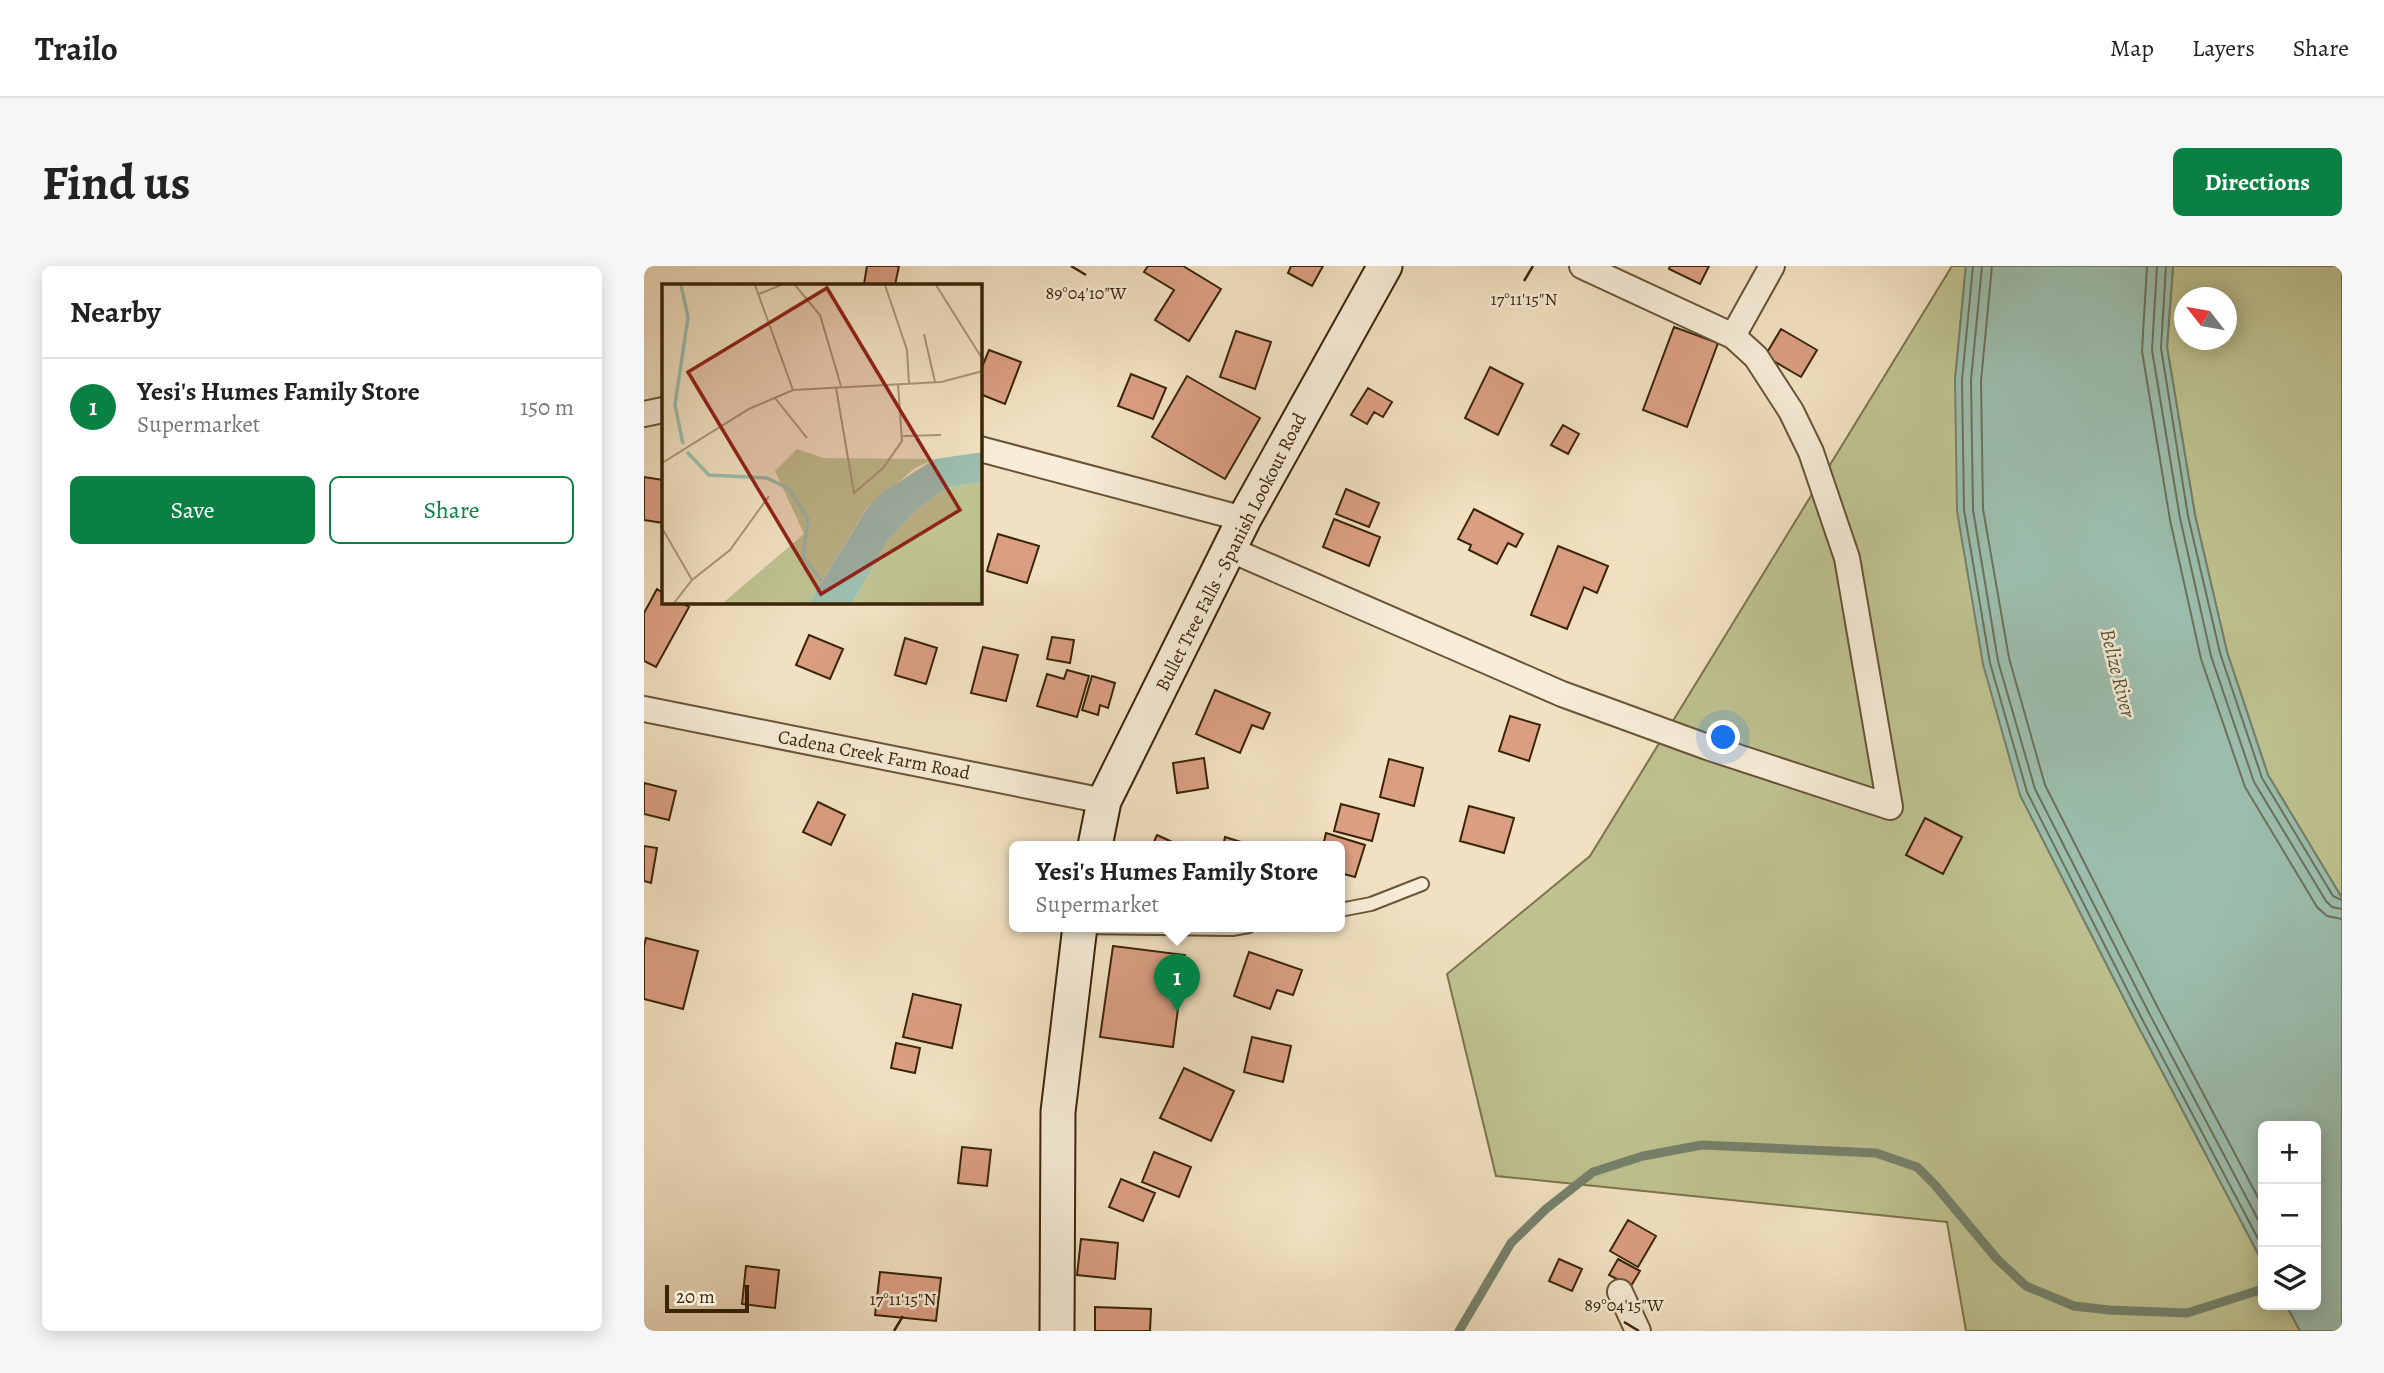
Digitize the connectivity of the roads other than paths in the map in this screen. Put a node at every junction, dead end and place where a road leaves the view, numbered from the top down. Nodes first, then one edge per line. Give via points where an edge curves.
1 (1385, 266) edge
2 (1582, 266) edge
3 (1772, 266) edge
4 (1733, 336) junction
5 (662, 410) edge
6 (644, 414) edge
7 (982, 450) edge
8 (1244, 519) junction
9 (1229, 549) junction
10 (644, 709) edge
11 (1104, 801) junction
12 (1097, 841) edge
13 (1422, 884) dead end
14 (1345, 909) edge
15 (1078, 932) edge
16 (1620, 1292) dead end
17 (1057, 1331) edge
18 (1638, 1331) edge

1 - 8 main road, Bullet Tree Falls - Spanish Lookout Road
2 - 4 street
3 - 4 street
4 - 9 street via 1756,357 1791,411 1811,452 1847,558 1889,807 1562,694
5 - 6 street
7 - 8 street
8 - 9 main road, Bullet Tree Falls - Spanish Lookout Road
9 - 11 main road, Bullet Tree Falls - Spanish Lookout Road
10 - 11 street, Cadena Creek Farm Road
11 - 12 main road, Bullet Tree Falls - Spanish Lookout Road
13 - 14 lane
15 - 17 main road via 1058,1112
16 - 18 street

